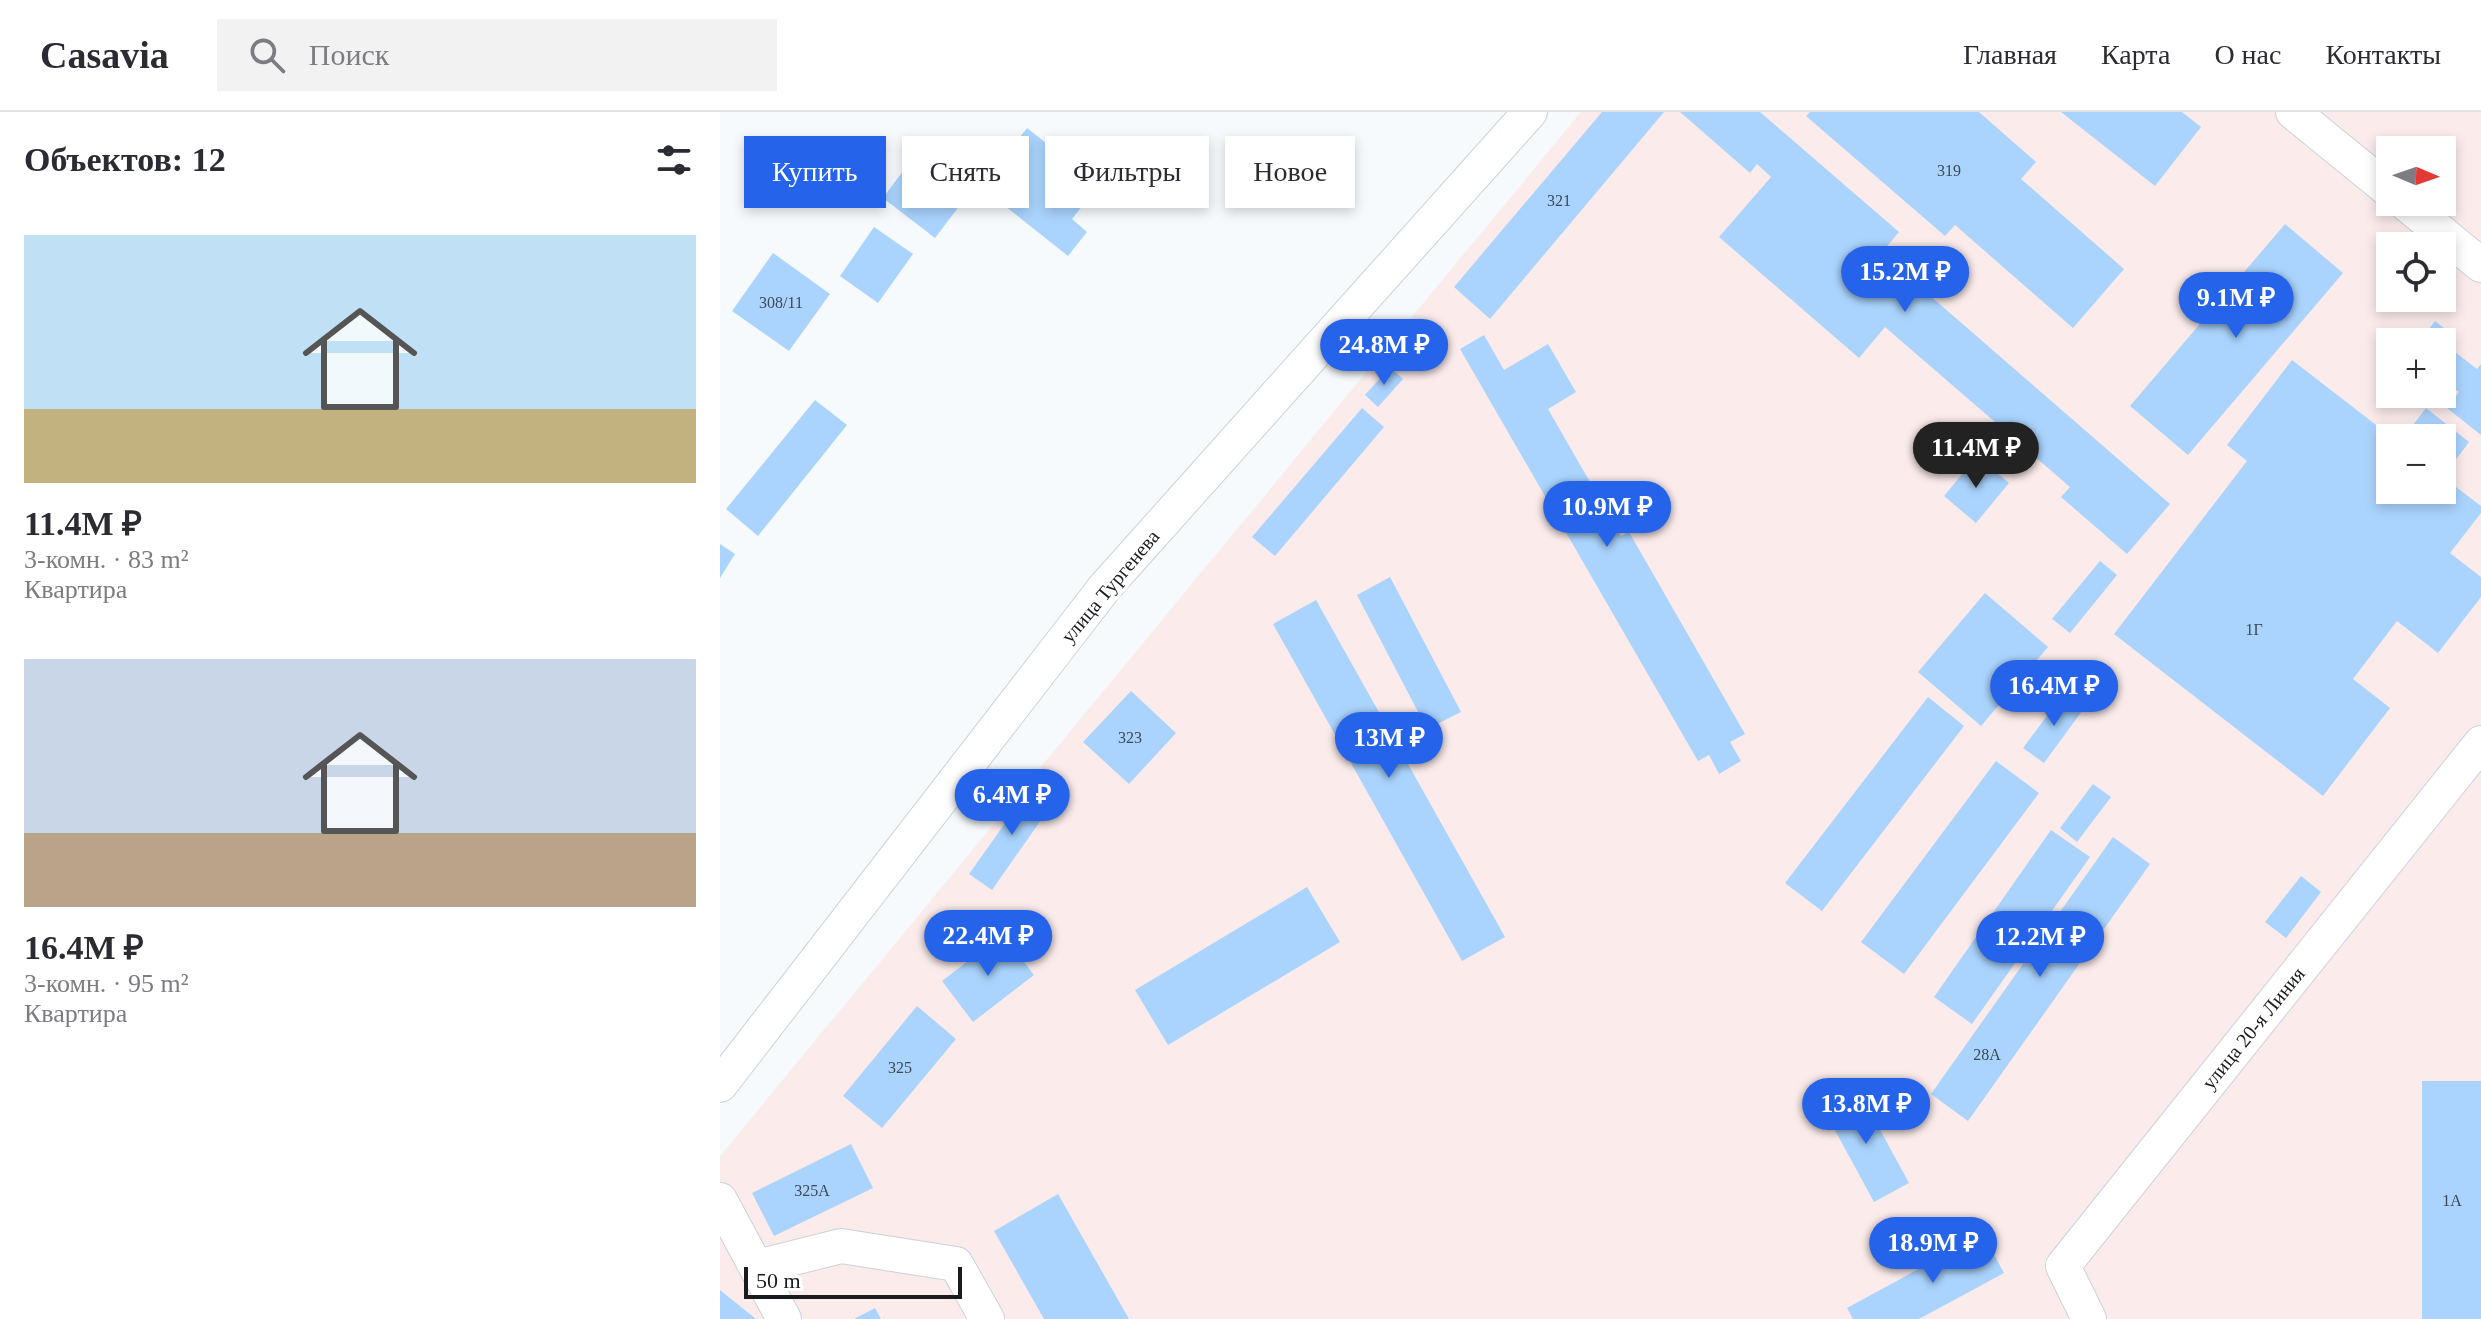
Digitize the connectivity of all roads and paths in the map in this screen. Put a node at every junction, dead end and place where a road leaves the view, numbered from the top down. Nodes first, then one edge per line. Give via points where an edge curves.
1 (1530, 112) edge
2 (2293, 112) edge
3 (2376, 180) edge
4 (2421, 216) edge
5 (2481, 265) edge
6 (2481, 743) edge
7 (720, 1085) edge
8 (720, 1200) edge
9 (757, 1267) junction
10 (784, 1319) edge
11 (987, 1319) edge
12 (2089, 1319) edge

1 - 7 street, улица Тургенева via 1105,587
2 - 3 street
4 - 5 street
6 - 12 street, улица 20-я Линия via 2063,1266
8 - 9 street
9 - 10 street
9 - 11 street via 841,1246 956,1264

